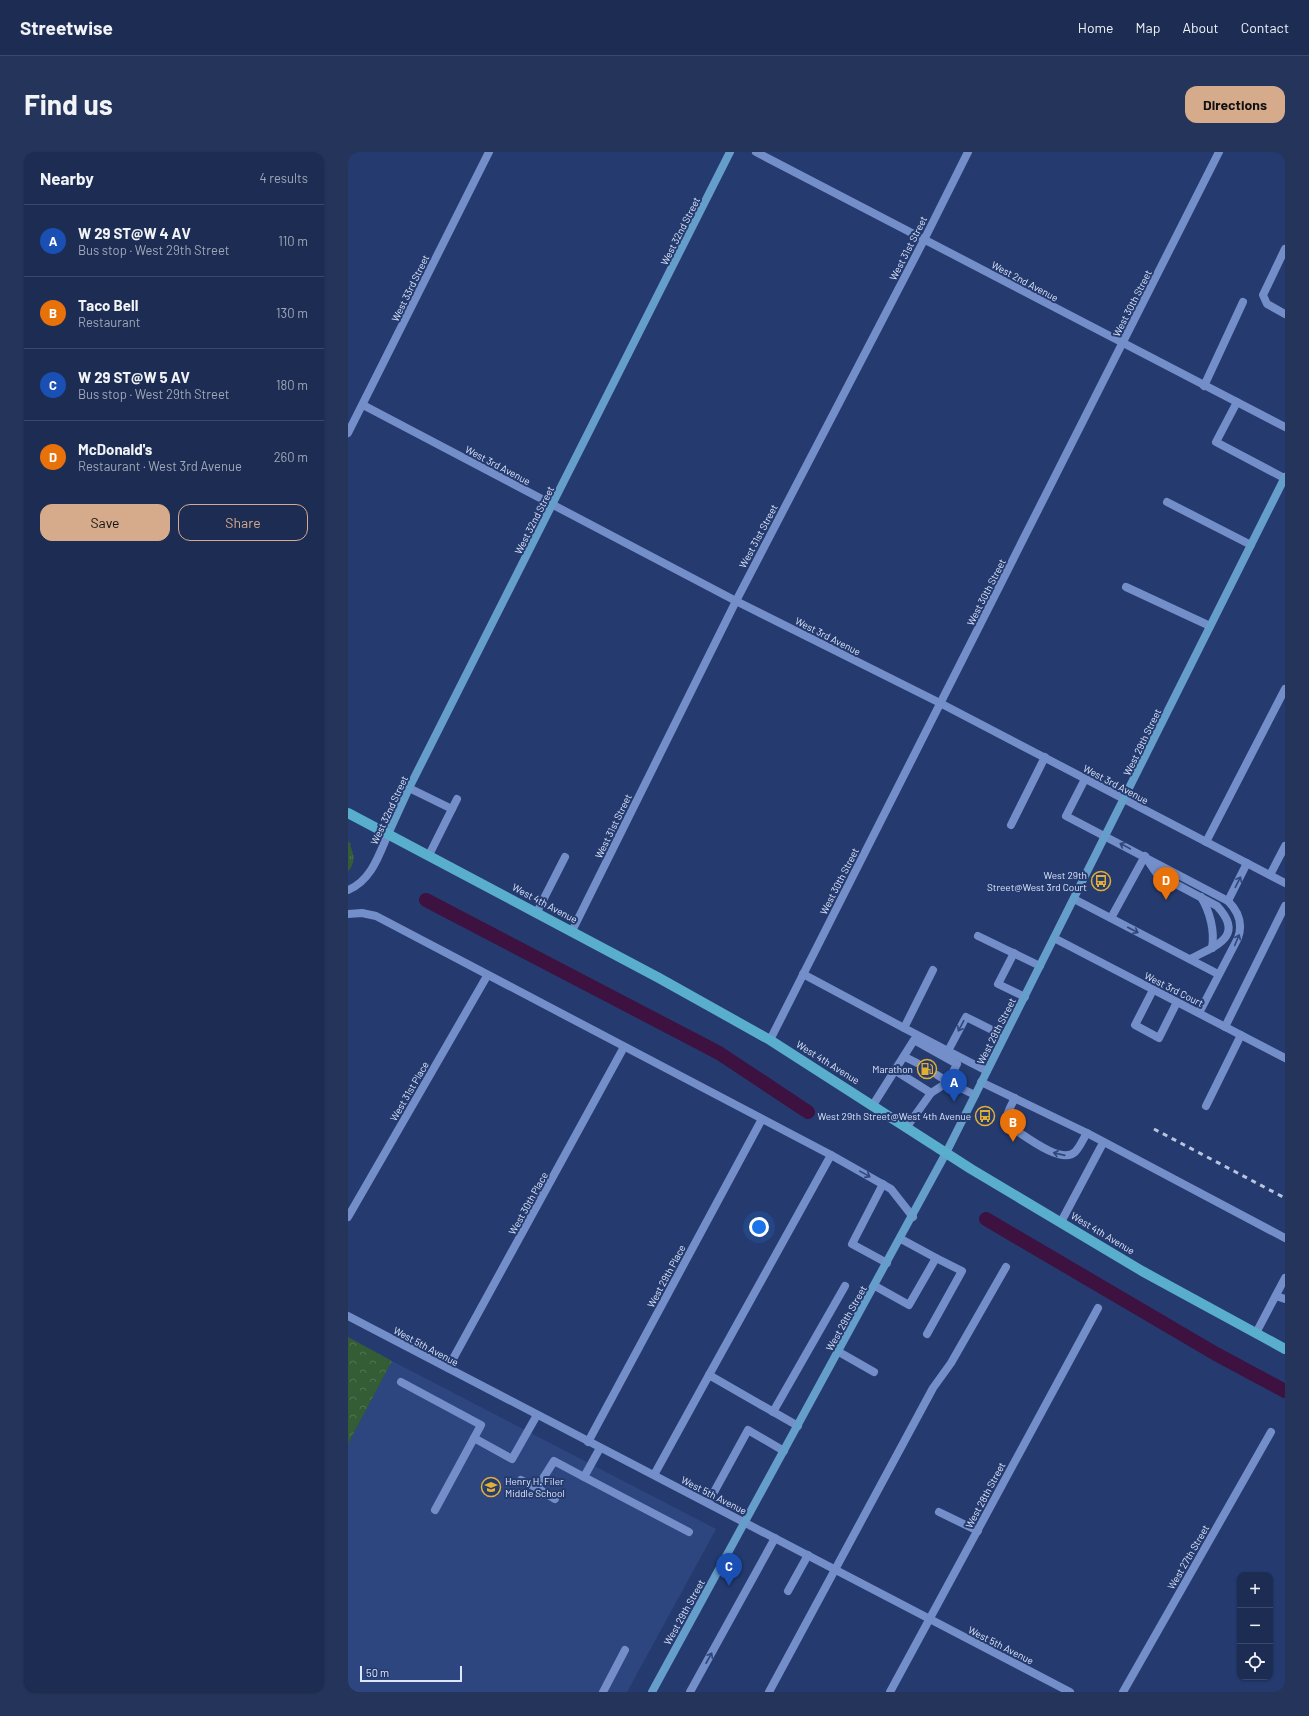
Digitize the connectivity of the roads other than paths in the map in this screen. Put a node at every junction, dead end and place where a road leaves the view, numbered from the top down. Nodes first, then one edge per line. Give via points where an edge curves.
1 (489, 152) edge
2 (730, 152) edge
3 (756, 152) edge
4 (968, 152) edge
5 (1219, 152) edge
6 (925, 238) junction
7 (1285, 249) edge
8 (1243, 302) dead end
9 (1285, 314) edge
10 (1123, 344) junction
11 (1204, 386) junction
12 (1237, 402) junction
13 (363, 405) junction
14 (1285, 427) edge
15 (348, 433) edge
16 (1285, 477) edge
17 (1167, 502) dead end
18 (553, 506) junction
19 (1251, 545) junction
20 (1126, 587) dead end
21 (736, 601) junction
22 (1210, 626) junction
23 (1285, 689) edge
24 (940, 703) junction
25 (1045, 757) junction
26 (1085, 779) junction
27 (409, 788) junction
28 (456, 799) dead end
29 (1124, 799) junction
30 (452, 810) junction
31 (348, 813) edge
32 (1011, 825) dead end
33 (388, 834) junction
34 (1106, 835) junction
35 (1206, 842) junction
36 (1285, 846) edge
37 (429, 855) junction
38 (1145, 856) junction
39 (564, 857) dead end
40 (1247, 863) junction
41 (1270, 875) junction
42 (1285, 883) edge
43 (348, 890) edge
44 (1200, 896) junction
45 (1074, 899) junction
46 (1228, 901) junction
47 (1285, 906) edge
48 (537, 912) junction
49 (350, 913) edge
50 (1111, 918) junction
51 (572, 931) junction
52 (978, 936) dead end
53 (1054, 938) junction
54 (1212, 948) junction
55 (1014, 953) junction
56 (1190, 959) junction
57 (1040, 966) junction
58 (933, 970) dead end
59 (803, 974) junction
60 (1218, 974) junction
61 (487, 976) junction
62 (1153, 990) junction
63 (1025, 996) junction
64 (1177, 1002) junction
65 (1199, 1013) junction
66 (1225, 1027) junction
67 (904, 1028) junction
68 (1241, 1035) junction
69 (1004, 1036) junction
70 (770, 1040) junction
71 (624, 1047) junction
72 (948, 1051) junction
73 (905, 1057) junction
74 (1285, 1058) edge
75 (917, 1063) dead end
76 (896, 1071) junction
77 (987, 1071) junction
78 (937, 1075) dead end
79 (948, 1082) junction
80 (981, 1082) junction
81 (931, 1093) junction
82 (975, 1095) junction
83 (1015, 1098) junction
84 (873, 1105) junction
85 (1206, 1106) dead end
86 (762, 1119) junction
87 (906, 1128) junction
88 (1086, 1133) junction
89 (1103, 1143) junction
90 (946, 1153) junction
91 (831, 1155) junction
92 (883, 1184) junction
93 (348, 1217) edge
94 (913, 1217) junction
95 (1061, 1222) junction
96 (1285, 1238) edge
97 (901, 1239) junction
98 (936, 1258) junction
99 (887, 1263) junction
100 (1006, 1267) dead end
101 (1285, 1278) edge
102 (845, 1286) dead end
103 (875, 1286) junction
104 (1276, 1296) junction
105 (1285, 1299) edge
106 (1098, 1308) dead end
107 (348, 1316) edge
108 (1256, 1333) junction
109 (927, 1334) dead end
110 (1285, 1349) edge
111 (839, 1352) junction
112 (448, 1368) junction
113 (874, 1372) dead end
114 (709, 1375) junction
115 (401, 1382) dead end
116 (774, 1412) junction
117 (537, 1415) junction
118 (798, 1426) junction
119 (1271, 1432) dead end
120 (474, 1438) junction
121 (588, 1442) junction
122 (600, 1448) junction
123 (784, 1451) junction
124 (654, 1475) junction
125 (584, 1477) junction
126 (521, 1480) dead end
127 (537, 1488) junction
128 (554, 1499) dead end
129 (708, 1503) junction
130 (435, 1510) dead end
131 (939, 1512) dead end
132 (745, 1522) junction
133 (978, 1531) junction
134 (689, 1532) dead end
135 (775, 1538) junction
136 (808, 1555) junction
137 (836, 1570) junction
138 (788, 1591) dead end
139 (930, 1620) junction
140 (625, 1650) dead end
141 (603, 1692) edge
142 (652, 1692) edge
143 (690, 1692) edge
144 (770, 1692) edge
145 (890, 1692) edge
146 (1070, 1692) edge
147 (1123, 1692) edge

1 - 13 street, West 33rd Street
2 - 18 street, West 32nd Street
3 - 6 street, West 2nd Avenue
4 - 6 street, West 31st Street
5 - 10 street, West 30th Street
6 - 10 street, West 2nd Avenue
6 - 21 street, West 31st Street
7 - 9 street via 1263,295 1267,304
8 - 11 street
10 - 11 street, West 2nd Avenue
10 - 24 street, West 30th Street
11 - 12 street, West 2nd Avenue
12 - 14 street, West 2nd Avenue
12 - 16 street via 1216,442
13 - 15 street, West 33rd Street
13 - 18 street, West 3rd Avenue
16 - 19 street, West 29th Street
17 - 19 street
18 - 21 street, West 3rd Avenue
18 - 27 street, West 32nd Street
19 - 22 street, West 29th Street
20 - 22 street
21 - 24 street, West 3rd Avenue
21 - 51 street, West 31st Street
22 - 29 street, West 29th Street
23 - 35 street
24 - 25 street, West 3rd Avenue
24 - 59 street, West 30th Street
25 - 26 street, West 3rd Avenue
25 - 32 street
26 - 29 street, West 3rd Avenue
26 - 34 street via 1066,816
27 - 30 street
27 - 33 street, West 32nd Street
28 - 30 street
29 - 34 street, West 29th Street
29 - 35 street, West 3rd Avenue
30 - 37 street
31 - 33 main road, West 4th Avenue
33 - 37 main road, West 4th Avenue
33 - 43 street, West 32nd Street via 369,873 362,882
38 -> 34 street
34 - 45 street, West 29th Street
35 - 40 street, West 3rd Avenue
36 - 41 street
37 - 48 main road, West 4th Avenue
38 - 44 street via 1157,874
38 - 46 street
38 - 50 street
39 - 48 street
40 - 41 street, West 3rd Avenue
46 -> 40 street
41 - 42 street, West 3rd Avenue
44 - 54 street via 1207,907 1214,938
44 - 54 street via 1217,906 1229,923 1229,934
45 - 50 street
45 - 53 street, West 29th Street
60 -> 46 street via 1241,929 1239,916
47 - 66 street
48 - 51 main road, West 4th Avenue
49 - 61 street via 376,916
50 -> 56 street
51 - 70 main road, West 4th Avenue
52 - 55 street
53 - 57 street, West 29th Street
53 - 62 street, West 3rd Court
54 - 56 street
55 - 57 street
55 - 63 street via 998,984
56 - 60 street
57 - 63 street, West 29th Street
58 - 67 street
59 - 67 street
59 - 70 street, West 30th Street
60 - 65 street
61 - 71 street
61 - 93 street, West 31st Place
62 - 64 street, West 3rd Court
62 - 64 street via 1135,1025 1159,1038
63 - 69 street, West 29th Street
64 - 65 street, West 3rd Court
65 - 66 street, West 3rd Court
66 - 68 street, West 3rd Court
67 - 72 street
68 - 74 street, West 3rd Court
68 - 85 street
69 -> 72 street via 966,1017
69 - 77 street, West 29th Street
70 - 84 main road, West 4th Avenue
71 - 86 street
71 - 112 street, West 30th Place
72 - 77 street
73 - 75 street
73 - 76 street
73 - 79 street via 914,1040 957,1064
76 - 81 street
76 - 84 street
77 - 80 street, West 29th Street
78 - 79 street
79 - 81 street
79 - 82 street
80 - 82 street, West 29th Street
80 - 83 street
81 - 87 street
82 - 90 street, West 29th Street
83 - 88 street
88 -> 83 street via 1074,1152 1068,1156 1055,1154 1008,1124 1007,1115
84 - 87 main road, West 4th Avenue
86 - 91 street
86 - 121 street, West 29th Place
87 - 90 main road, West 4th Avenue
88 - 89 street
89 - 95 street
89 - 96 street
90 - 94 street, West 29th Street
90 - 95 main road, West 4th Avenue
91 -> 92 street
91 - 114 street
92 - 94 street via 895,1193
92 - 99 street via 852,1244
94 - 97 street, West 29th Street
95 - 108 main road, West 4th Avenue via 1142,1271
97 - 98 street
97 - 99 street, West 29th Street
98 - 103 street via 909,1305
98 - 109 street via 962,1271
99 - 103 street, West 29th Street
100 - 137 street via 951,1363 933,1388
101 - 104 street
102 - 116 street
103 - 111 street, West 29th Street
104 - 105 street
104 - 108 street
106 - 133 street, West 28th Street
107 - 112 street, West 5th Avenue
108 - 110 main road, West 4th Avenue
111 - 113 street
111 - 118 street, West 29th Street
112 - 117 street, West 5th Avenue
114 - 116 street
114 - 124 street
115 - 120 street via 481,1425
116 - 118 street
117 - 120 street via 512,1459
117 - 121 street, West 5th Avenue
118 - 123 street, West 29th Street
119 - 147 street, West 27th Street
120 - 130 street
121 - 122 street, West 5th Avenue
122 - 124 street, West 5th Avenue
122 - 125 street
123 - 129 street via 748,1430
123 - 132 street, West 29th Street
124 - 129 street, West 5th Avenue
125 - 127 street via 554,1461
125 - 134 street
126 - 127 street
127 - 128 street
129 - 132 street, West 5th Avenue
131 - 133 street
132 - 135 street, West 5th Avenue
132 - 142 street, West 29th Street
133 - 139 street, West 28th Street
135 - 136 street, West 5th Avenue
143 -> 135 street
136 - 137 street, West 5th Avenue
136 - 138 street
137 - 139 street, West 5th Avenue
137 - 144 street
139 - 145 street, West 28th Street
139 - 146 street, West 5th Avenue
140 - 141 street

